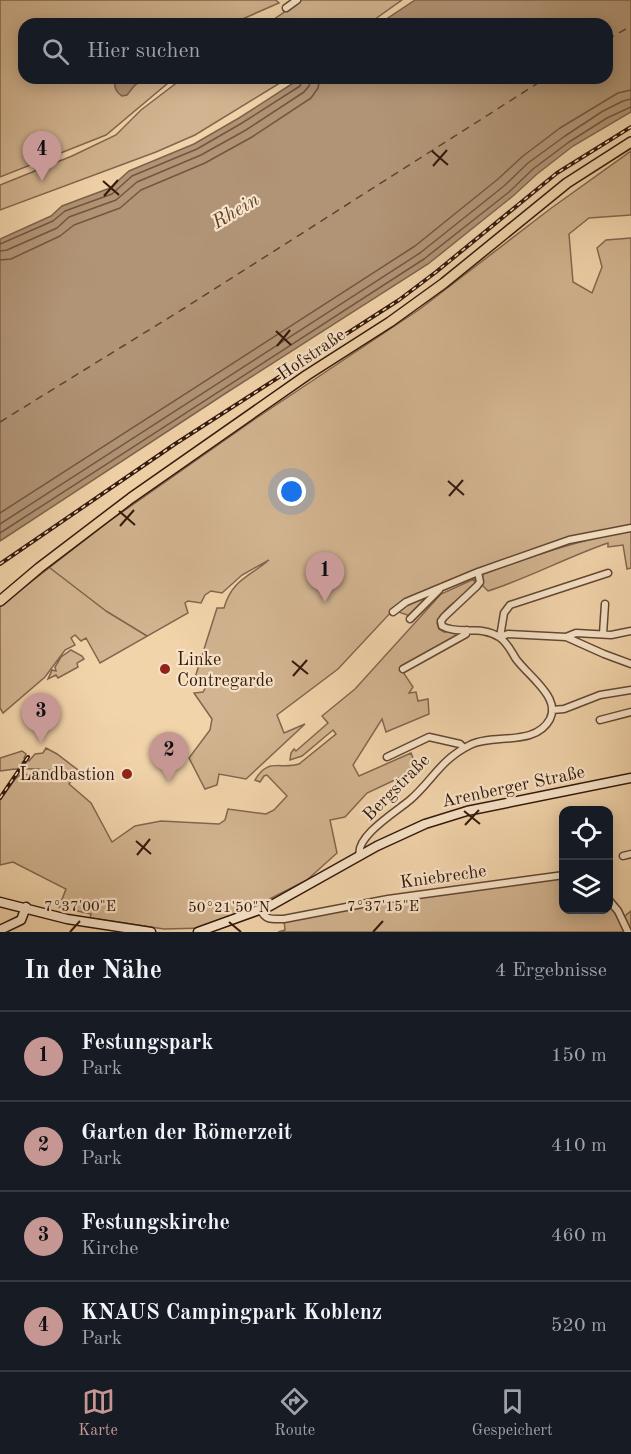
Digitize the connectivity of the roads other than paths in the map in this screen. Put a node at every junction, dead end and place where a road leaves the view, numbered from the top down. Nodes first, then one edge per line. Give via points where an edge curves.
1 (297, 0) edge
2 (286, 8) dead end
3 (631, 142) edge
4 (631, 528) edge
5 (478, 572) junction
6 (608, 573) dead end
7 (17, 586) junction
8 (444, 586) junction
9 (0, 595) edge
10 (0, 601) edge
11 (406, 602) junction
12 (605, 604) dead end
13 (420, 609) junction
14 (393, 612) dead end
15 (410, 619) dead end
16 (467, 630) junction
17 (631, 631) edge
18 (603, 634) junction
19 (566, 637) junction
20 (500, 638) junction
21 (631, 664) edge
22 (403, 669) dead end
23 (631, 690) edge
24 (552, 710) junction
25 (631, 712) edge
26 (600, 720) dead end
27 (465, 748) junction
28 (387, 757) dead end
29 (631, 778) edge
30 (631, 854) edge
31 (360, 856) junction
32 (623, 856) dead end
33 (559, 876) edge
34 (0, 902) edge
35 (613, 904) edge
36 (23, 907) junction
37 (261, 910) junction
38 (0, 930) edge
39 (151, 932) edge
40 (198, 932) edge
41 (628, 932) edge

1 - 2 street
3 - 7 main road, Hofstraße via 567,183 444,283 131,498
4 - 5 street via 569,540
5 - 8 street
5 - 16 street via 477,586 441,621 444,628
6 - 20 street via 513,603 504,613
7 - 9 main road, Hofstraße
7 - 10 main road, Hofstraße
8 - 11 street
8 - 13 street
11 - 13 street
11 - 14 street
12 - 18 street
13 - 15 street
16 - 20 street
16 - 22 street
17 - 18 street
18 - 19 street via 576,633
19 - 20 street via 508,634
19 - 21 street
20 - 24 street via 543,688
23 - 24 street via 619,688
24 - 27 street, Bergstraße via 548,722 532,734 480,741
25 - 26 street
27 - 28 street, Bergstraße via 429,737
27 - 31 street, Bergstraße via 445,760 412,798 381,822 362,844
29 - 31 main road, Arenberger Straße via 461,812 420,826
30 - 32 street
31 - 37 main road, Arenberger Straße
33 - 37 street, Kniebreche via 388,899 284,919 267,918
34 - 36 main road
35 - 41 street
36 - 38 main road via 22,919
36 - 39 main road via 67,919
37 - 40 main road, Arenberger Straße

